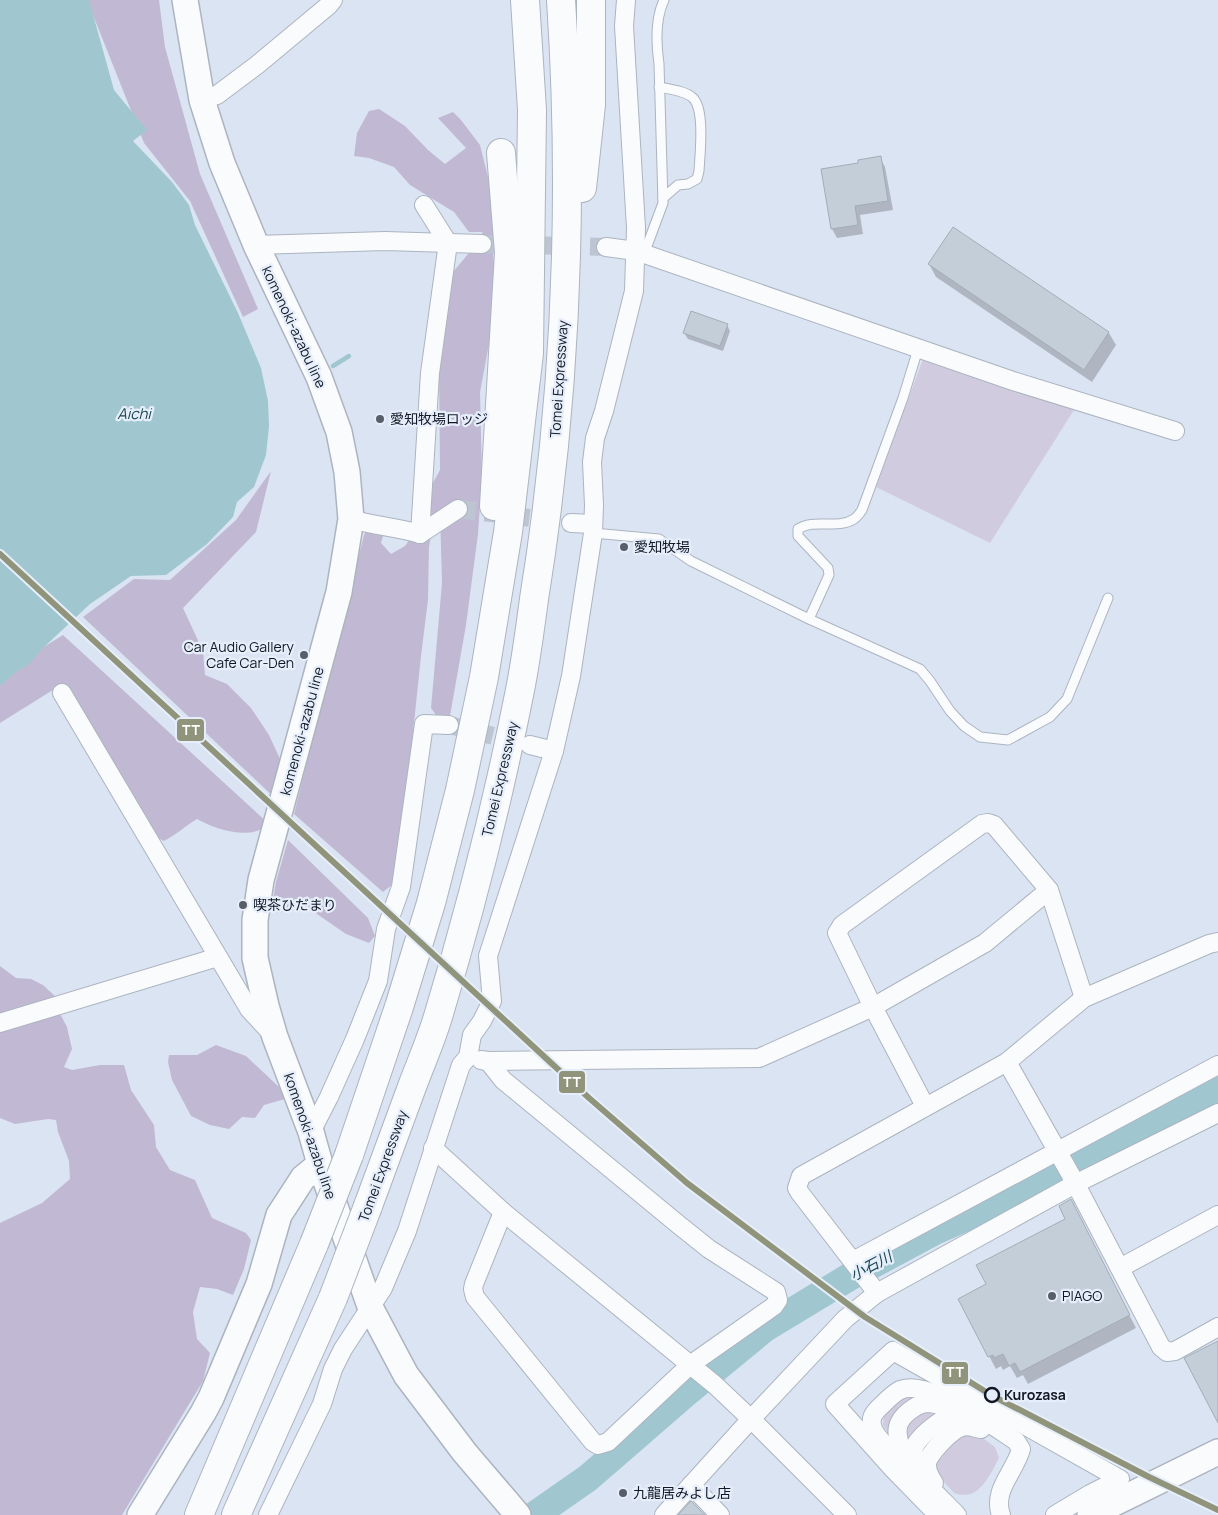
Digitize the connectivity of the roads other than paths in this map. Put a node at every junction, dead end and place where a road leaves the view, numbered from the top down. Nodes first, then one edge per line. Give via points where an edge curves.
1 (185, 0) edge
2 (333, 0) edge
3 (525, 0) edge
4 (561, 0) edge
5 (591, 0) edge
6 (626, 0) edge
7 (664, 0) edge
8 (659, 87) junction
9 (202, 100) junction
10 (501, 153) dead end
11 (663, 198) junction
12 (424, 205) dead end
13 (448, 243) junction
14 (482, 244) tunnel mouth
15 (256, 245) junction
16 (606, 247) tunnel mouth
17 (640, 252) junction
18 (918, 349) junction
19 (558, 399) junction
20 (1175, 431) dead end
21 (458, 509) tunnel mouth
22 (351, 519) junction
23 (571, 523) tunnel mouth
24 (593, 529) junction
25 (420, 534) junction
26 (1108, 598) dead end
27 (809, 619) junction
28 (484, 677) junction
29 (62, 693) dead end
30 (449, 725) tunnel mouth
31 (530, 745) tunnel mouth
32 (554, 751) junction
33 (1049, 890) junction
34 (1218, 942) edge
35 (218, 957) junction
36 (1084, 998) junction
37 (873, 1007) junction
38 (0, 1023) edge
39 (275, 1037) junction
40 (468, 1057) junction
41 (488, 1061) junction
42 (1007, 1062) junction
43 (1218, 1065) edge
44 (925, 1106) junction
45 (1218, 1113) edge
46 (311, 1132) junction
47 (433, 1148) junction
48 (1059, 1154) junction
49 (320, 1164) junction
50 (1073, 1181) junction
51 (503, 1212) junction
52 (1218, 1215) edge
53 (854, 1264) junction
54 (1120, 1268) junction
55 (874, 1289) junction
56 (371, 1308) junction
57 (1218, 1327) edge
58 (690, 1365) junction
59 (962, 1415) junction
60 (751, 1418) junction
61 (982, 1429) junction
62 (1218, 1452) edge
63 (906, 1461) junction
64 (934, 1483) junction
65 (691, 1485) junction
66 (140, 1515) edge
67 (199, 1515) edge
68 (236, 1515) edge
69 (268, 1515) edge
70 (518, 1515) edge
71 (664, 1515) edge
72 (720, 1515) edge
73 (847, 1515) edge
74 (938, 1515) edge
75 (957, 1515) edge
76 (968, 1515) edge
77 (993, 1515) edge
78 (1002, 1515) edge
79 (1055, 1515) edge
80 (1090, 1515) edge

1 - 9 main road, komenoki-azabu line
2 - 9 street via 257,65 217,95
3 - 28 highway via 532,110 529,353 508,532
4 - 19 highway, Tomei Expressway via 566,157 565,268
5 - 19 highway via 591,105
6 - 17 street via 624,26
7 - 8 lane via 656,43
8 - 11 lane
8 - 11 lane via 692,97 699,109 700,164 697,179 678,185
9 - 15 main road, komenoki-azabu line via 222,163
10 - 28 highway via 509,253
11 - 17 lane
12 - 13 street
13 - 14 street
13 - 15 street via 385,241
13 - 25 street via 430,373
15 - 22 main road, komenoki-azabu line via 319,377 336,423 347,472
16 - 17 street
17 - 18 street
17 - 24 street via 634,291 595,438
18 - 20 street
18 - 27 lane via 862,510 854,519 842,524 804,525 798,529 798,536 828,568 829,576
19 - 68 highway, Tomei Expressway, bridge via 543,544 520,688 496,801 436,1023 333,1298
21 - 25 street
22 - 25 street
22 - 39 main road, komenoki-azabu line via 340,592 261,880 255,920 255,958
23 - 24 street
24 - 27 lane via 659,539 691,561
24 - 32 street via 571,676
26 - 27 lane via 1067,700 1050,717 1008,740 980,737 964,726 920,670
28 - 67 highway, bridge via 431,903 349,1155
29 - 35 street
30 - 46 street via 424,724 401,887 386,929 378,981 333,1089
31 - 32 street
32 - 40 street via 488,956 492,1001 472,1035
33 - 36 street
33 - 37 street via 985,943
33 - 37 street via 994,826 982,824 838,929
34 - 36 street
35 - 38 street
35 - 39 street via 249,1009
36 - 42 street
37 - 41 street via 759,1058
37 - 44 street
39 - 46 main road, komenoki-azabu line
40 - 41 street
40 - 47 street via 461,1065
41 - 58 street via 503,1080 679,1225 779,1296 777,1304
42 - 44 street
42 - 48 street
43 - 48 street
44 - 53 street via 799,1179 800,1193
45 - 50 street
46 - 49 main road, komenoki-azabu line
47 - 51 street
47 - 56 street via 407,1231
48 - 50 street
48 - 53 street
49 - 56 main road, komenoki-azabu line
49 - 66 main road via 303,1178 279,1215 259,1284 211,1398
50 - 54 street
50 - 55 street
51 - 58 street
51 - 58 street via 474,1284 475,1297 593,1442 598,1445 608,1442
52 - 54 street
53 - 55 street
54 - 57 street via 1161,1347 1167,1352 1175,1351
55 - 60 street
56 - 69 street via 333,1369 322,1404
56 - 70 main road, komenoki-azabu line via 406,1375
58 - 60 street
59 - 61 street
59 - 63 street via 938,1422 914,1447 913,1457
59 - 63 street via 937,1399 915,1392 907,1392 895,1399 883,1411 878,1422 882,1432
60 - 65 street
60 - 73 street
61 - 64 street via 959,1428 932,1453 926,1462
61 - 77 street via 1010,1452 1007,1464 990,1492 989,1504
62 - 80 main road
63 - 64 street
63 - 75 street
63 - 78 street via 874,1431 871,1421 874,1412 899,1390 909,1388 965,1407 1016,1441 1022,1449 999,1497
64 - 76 street
65 - 71 street
65 - 72 street
74 - 79 street via 836,1404 893,1351 1120,1479

